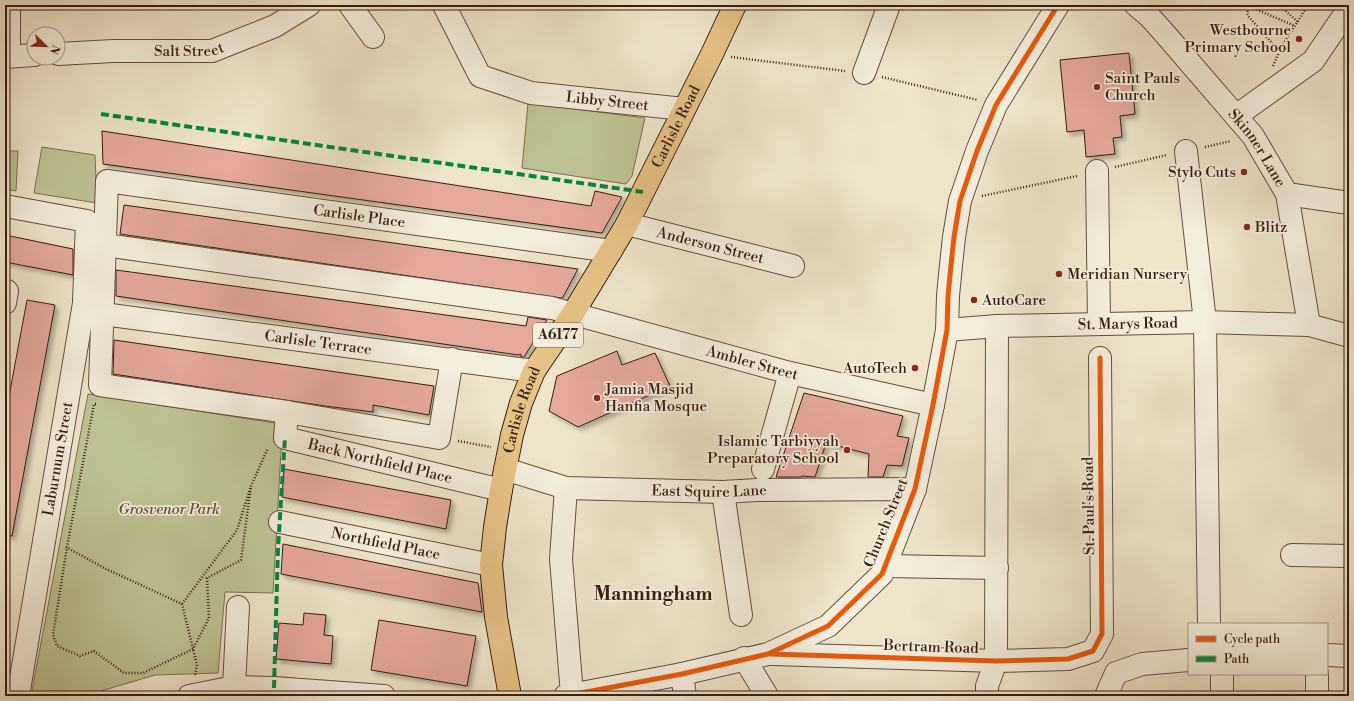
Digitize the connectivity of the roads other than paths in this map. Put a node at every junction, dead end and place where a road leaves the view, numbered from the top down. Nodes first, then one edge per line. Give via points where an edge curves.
1 (9, 5) edge
2 (309, 5) edge
3 (350, 5) edge
4 (444, 5) edge
5 (735, 5) edge
6 (888, 5) edge
7 (1058, 5) edge
8 (1136, 5) edge
9 (1349, 8) edge
10 (373, 37) dead end
11 (66, 54) edge
12 (26, 55) edge
13 (7, 56) edge
14 (864, 73) dead end
15 (684, 109) junction
16 (1236, 116) junction
17 (1186, 151) dead end
18 (1097, 171) road end
19 (1287, 194) junction
20 (1349, 203) edge
21 (5, 206) edge
22 (627, 224) junction
23 (105, 245) junction
24 (611, 251) junction
25 (793, 266) dead end
26 (5, 290) edge
27 (5, 303) edge
28 (103, 314) junction
29 (572, 315) junction
30 (1205, 322) junction
31 (1099, 324) junction
32 (1309, 325) junction
33 (997, 326) junction
34 (947, 330) junction
35 (1349, 336) edge
36 (1100, 358) dead end
37 (452, 359) junction
38 (534, 371) junction
39 (790, 373) junction
40 (933, 405) junction
41 (287, 412) junction
42 (507, 459) junction
43 (763, 469) dead end
44 (566, 488) junction
45 (915, 489) junction
46 (501, 490) junction
47 (723, 492) junction
48 (280, 522) dead end
49 (1292, 556) dead end
50 (1349, 556) edge
51 (491, 565) junction
52 (885, 566) junction
53 (997, 568) junction
54 (238, 607) dead end
55 (741, 615) dead end
56 (1209, 623) edge
57 (1093, 651) joint
58 (768, 654) junction
59 (1328, 655) edge
60 (1349, 656) edge
61 (744, 658) junction
62 (1188, 660) edge
63 (996, 662) junction
64 (682, 674) junction
65 (1222, 675) edge
66 (1317, 675) edge
67 (234, 687) junction
68 (578, 694) edge
69 (192, 695) edge
70 (340, 695) edge
71 (18, 696) edge
72 (384, 696) edge
73 (510, 696) edge
74 (685, 696) edge
75 (767, 696) edge
76 (987, 696) edge
77 (1106, 696) edge
78 (1222, 696) edge
79 (1317, 696) edge

1 - 13 street
2 - 11 street, Salt Street via 275,26 212,51
3 - 10 street
4 - 15 street, Libby Street via 480,76 531,93
5 - 15 main road, Carlisle Road / A6177
6 - 14 street
7 - 34 street, Church Street via 996,105 977,151 960,201 954,236
8 - 16 street, Skinner Lane via 1149,16
9 - 16 street via 1313,61
12 - 13 street
15 - 22 main road, Carlisle Road / A6177
16 - 19 street, Skinner Lane via 1253,136
17 - 30 street
18 - 31 street
19 - 20 street
19 - 32 street, Skinner Lane
21 - 71 street, Laburnum Street via 87,221 84,303
22 - 24 main road, Carlisle Road / A6177
22 - 25 street, Anderson Street
23 - 24 street, Carlisle Place via 107,181
23 - 28 street
23 - 29 street, Ambler Street via 552,308
24 - 29 main road, Carlisle Road / A6177
26 - 27 street
28 - 37 street, Carlisle Terrace
28 - 41 street via 100,385
29 - 38 main road, Carlisle Road / A6177
29 - 39 street, Ambler Street
30 - 31 street, St. Marys Road
30 - 32 street, St. Marys Road
30 - 56 street
31 - 33 street, St. Marys Road
32 - 35 street, St. Marys Road
33 - 34 street, St. Marys Road
33 - 53 street
34 - 40 street, Church Street
36 - 57 street, St. Paul's Road via 1102,634
37 - 38 street, Carlisle Terrace
37 - 41 street via 439,438
38 - 42 main road, Carlisle Road / A6177 via 521,403
39 - 40 street, Ambler Street
39 - 43 street
40 - 45 street, Church Street
41 - 46 street, Back Northfield Place via 285,438
42 - 44 street, East Squire Lane
42 - 46 main road, Carlisle Road / A6177
44 - 47 street, East Squire Lane
44 - 68 street via 560,559
45 - 47 street, East Squire Lane
45 - 52 street, Church Street
46 - 51 main road, Carlisle Road / A6177
47 - 55 street
48 - 51 street, Northfield Place
49 - 50 street
51 - 73 main road, Carlisle Road / A6177 via 496,617
52 - 53 street
52 - 58 street, Church Street via 882,574 828,626
53 - 63 street
54 - 67 street
57 - 63 street, Bertram Road via 1068,658
58 - 61 street, Church Street
58 - 63 street, Bertram Road
59 - 60 street
61 - 64 street, Church Street
61 - 75 street
62 - 77 street via 1142,664 1116,673
63 - 76 street via 987,686
64 - 68 street, Church Street
64 - 74 street
65 - 78 street
66 - 79 street
67 - 69 street
67 - 70 street via 274,688
70 - 72 street

